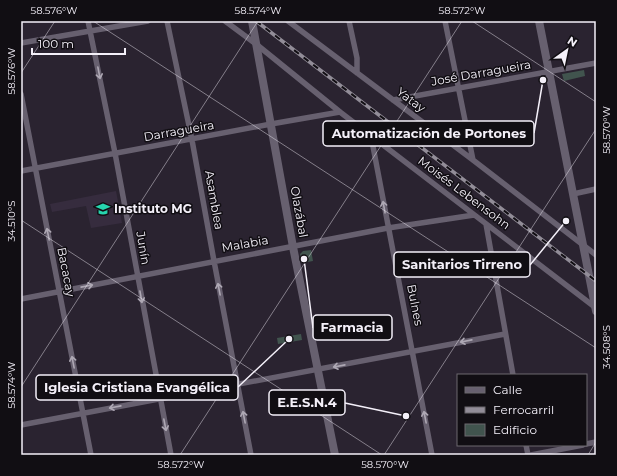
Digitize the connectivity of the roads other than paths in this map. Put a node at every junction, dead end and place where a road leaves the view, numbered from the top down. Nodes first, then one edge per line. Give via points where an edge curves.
1 (88, 21) edge
2 (148, 21) edge
3 (167, 21) edge
4 (225, 21) edge
5 (252, 21) edge
6 (288, 21) edge
7 (349, 21) edge
8 (445, 21) edge
9 (539, 21) edge
10 (90, 32) junction
11 (21, 43) edge
12 (256, 44) junction
13 (596, 63) edge
14 (549, 71) junction
15 (357, 73) junction
16 (459, 88) junction
17 (21, 94) edge
18 (393, 100) junction
19 (340, 112) junction
20 (271, 124) junction
21 (371, 136) junction
22 (192, 140) junction
23 (115, 153) junction
24 (473, 160) junction
25 (35, 169) junction
26 (21, 171) edge
27 (596, 189) edge
28 (573, 194) junction
29 (474, 215) junction
30 (486, 224) junction
31 (388, 228) junction
32 (583, 245) junction
33 (293, 247) junction
34 (596, 255) edge
35 (214, 261) junction
36 (137, 276) junction
37 (59, 292) junction
38 (21, 299) edge
39 (596, 308) edge
40 (505, 334) junction
41 (412, 352) junction
42 (318, 370) junction
43 (513, 374) edge
44 (238, 384) junction
45 (160, 399) junction
46 (83, 413) junction
47 (21, 425) edge
48 (578, 446) edge
49 (91, 455) edge
50 (171, 455) edge
51 (251, 455) edge
52 (334, 455) edge
53 (432, 455) edge
54 (530, 455) edge

1 - 10 street, Junín
2 - 10 street
3 - 22 street, Asamblea
4 - 12 street, Moisés Lebensohn
5 - 12 street, Olazábal
6 - 15 street, Yatay
7 - 15 street via 357,58
8 - 16 street
9 - 14 street
10 - 11 street
10 -> 23 street, Junín
12 - 19 street, Moisés Lebensohn
12 - 20 street, Olazábal
13 - 14 street, José Darragueira
14 - 16 street, José Darragueira
14 - 28 street
15 - 18 street, Yatay
16 - 18 street, José Darragueira
16 - 24 street
17 - 25 street, Bacacay
18 - 24 street, Yatay
19 - 20 street, Darragueira
19 - 21 street, Moisés Lebensohn
20 - 22 street, Darragueira
20 - 33 street, Olazábal
21 - 29 street, Moisés Lebensohn
31 -> 21 street, Bulnes
22 - 23 street, Darragueira
22 - 35 street, Asamblea
23 - 25 street, Darragueira
23 - 36 street, Junín
24 - 32 street, Yatay
25 - 26 street, Darragueira
37 -> 25 street, Bacacay
27 - 28 street
28 - 32 street
29 - 30 street, Moisés Lebensohn
29 - 31 street, Malabia
30 - 39 street, Moisés Lebensohn
30 - 40 street
31 - 33 street, Malabia
31 - 41 street, Bulnes
32 - 34 street, Yatay
32 - 39 street
33 - 35 street, Malabia
33 - 42 street, Olazábal
35 - 36 street, Malabia
44 -> 35 street, Asamblea
37 -> 36 street, Malabia
36 -> 45 street, Junín
37 - 38 street, Malabia
46 -> 37 street, Bacacay
40 -> 41 street
40 - 43 street
41 -> 42 street
53 -> 41 street, Bulnes
42 - 44 street
42 - 52 street, Olazábal
44 - 45 street
51 -> 44 street, Asamblea
45 -> 46 street
45 -> 50 street, Junín
46 - 47 street
46 - 49 street, Bacacay
48 - 54 street

